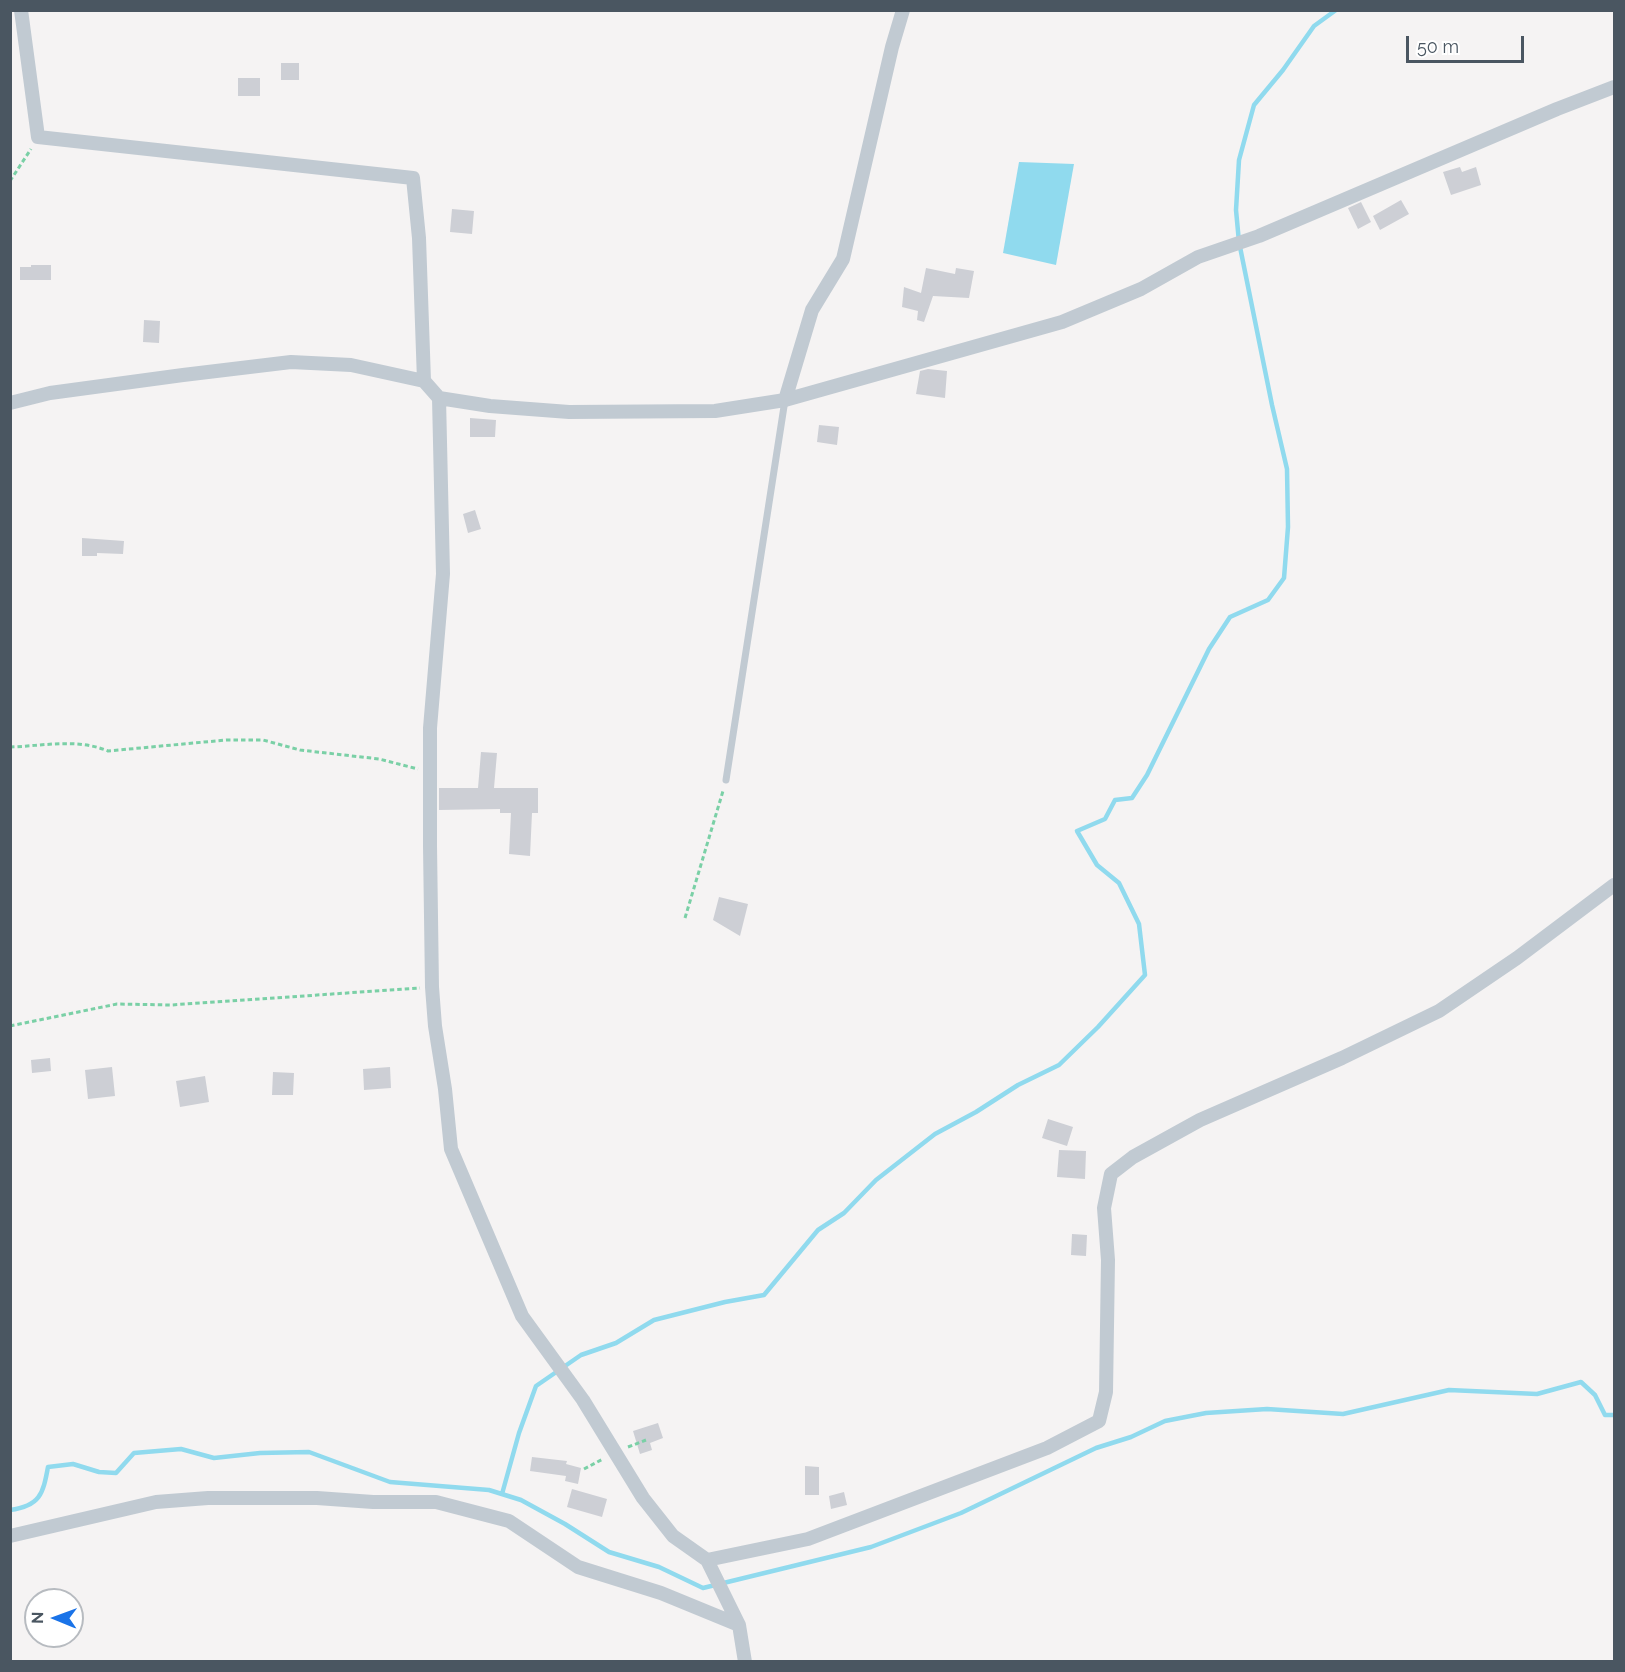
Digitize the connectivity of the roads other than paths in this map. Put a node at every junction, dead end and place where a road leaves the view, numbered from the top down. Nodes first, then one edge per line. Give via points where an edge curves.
1 (21, 10) edge
2 (903, 10) edge
3 (1614, 87) edge
4 (424, 381) junction
5 (439, 398) junction
6 (785, 400) junction
7 (10, 403) edge
8 (726, 780) road end
9 (1614, 885) edge
10 (10, 1536) edge
11 (707, 1560) junction
12 (739, 1624) junction
13 (745, 1662) edge

1 - 4 street via 38,137 413,178
2 - 6 street via 843,260 812,310
3 - 6 street via 1259,236 1198,257 1141,289 1062,322
4 - 5 street
4 - 7 street via 351,365 291,362 50,393
5 - 6 street via 569,412 715,411
5 - 11 street via 443,574 430,728 432,987 451,1149 522,1316 583,1400 643,1498 673,1536
6 - 8 lane
9 - 11 street via 1439,1011 1200,1120 1133,1157 1111,1174 1104,1208 1108,1260 1106,1392 1099,1421 1047,1448 808,1539
10 - 12 street via 167,1501 317,1497 373,1503 436,1502 509,1521 578,1567 661,1593
11 - 12 street
12 - 13 street

